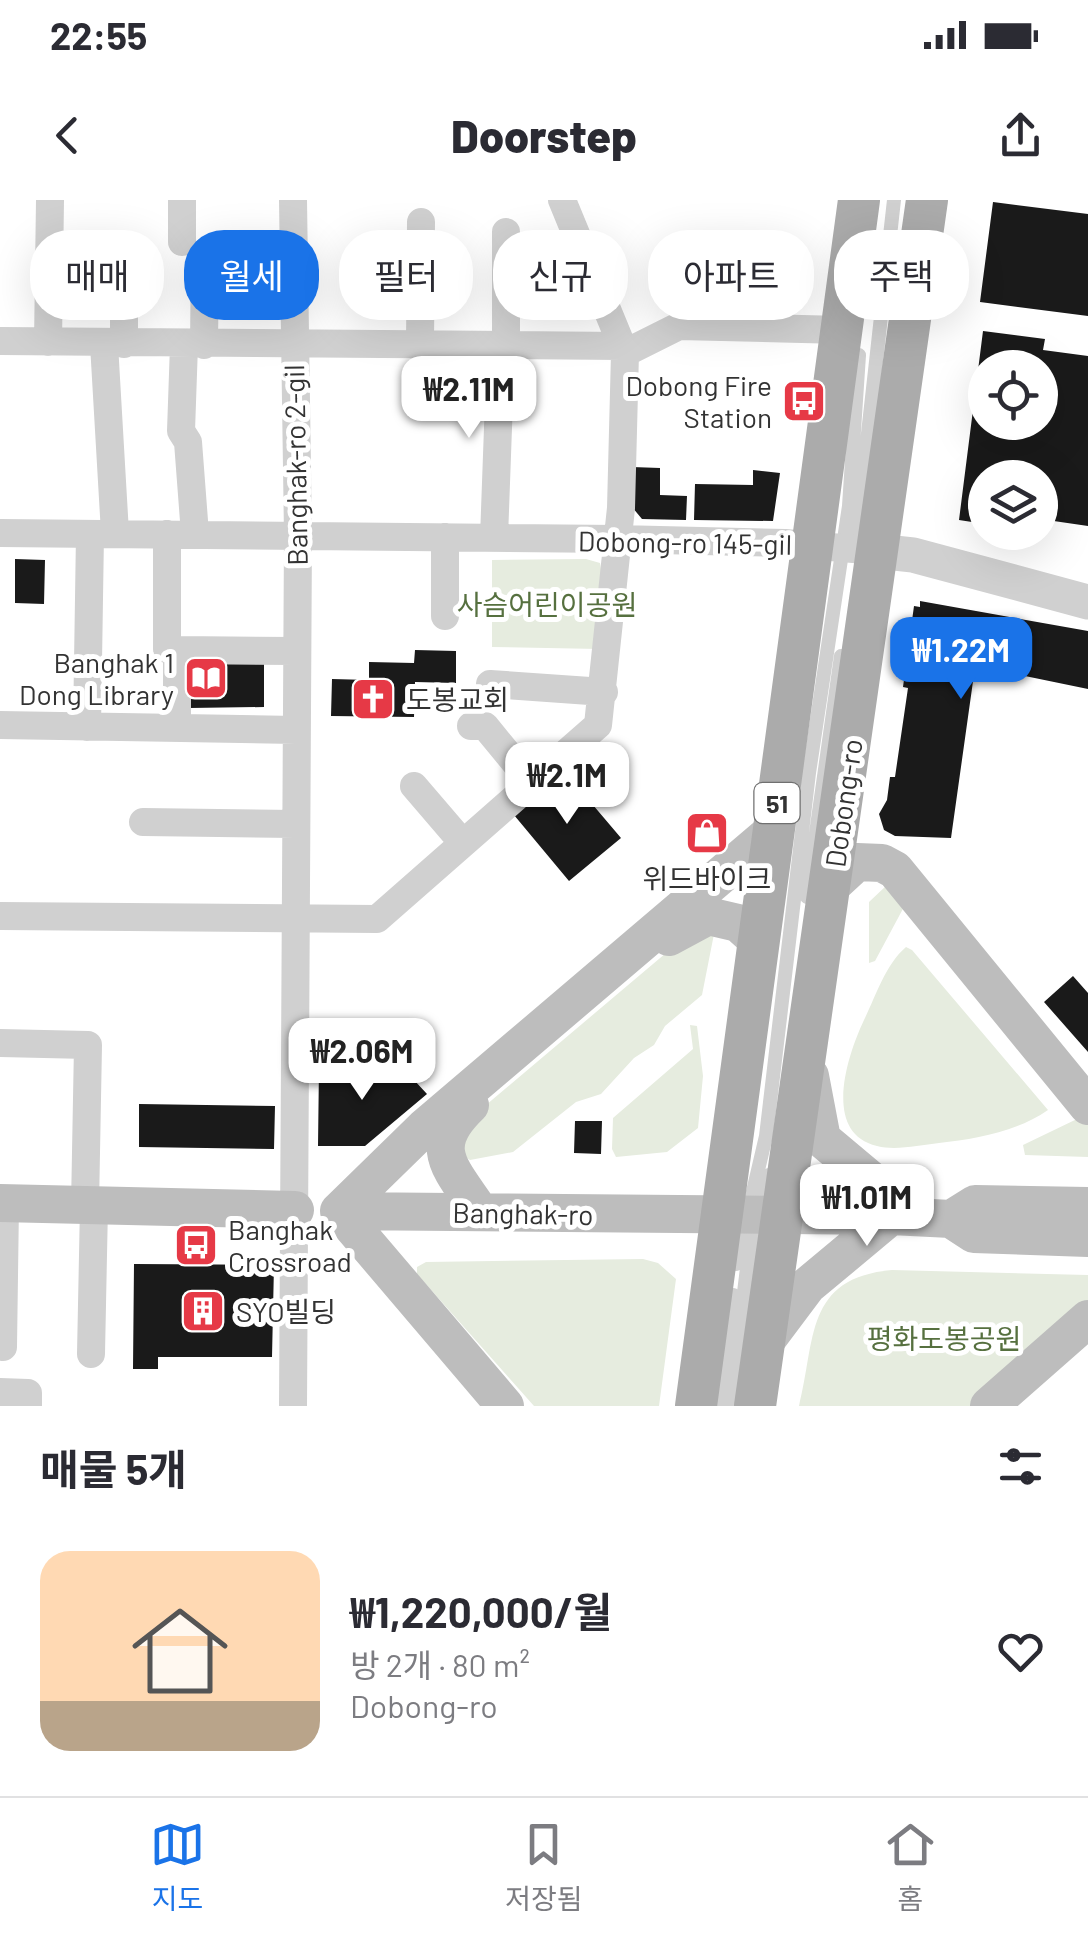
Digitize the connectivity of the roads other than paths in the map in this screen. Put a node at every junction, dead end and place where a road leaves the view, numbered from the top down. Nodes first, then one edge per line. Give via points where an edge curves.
1 (50, 200) edge
2 (182, 200) edge
3 (293, 200) edge
4 (562, 200) edge
5 (859, 200) edge
6 (876, 200) edge
7 (894, 200) edge
8 (927, 200) edge
9 (421, 222) dead end
10 (872, 230) edge
11 (116, 320) edge
12 (504, 320) edge
13 (851, 334) junction
14 (0, 341) edge
15 (48, 342) junction
16 (114, 344) junction
17 (420, 344) junction
18 (194, 345) junction
19 (293, 345) junction
20 (503, 345) junction
21 (624, 349) junction
22 (0, 533) edge
23 (102, 534) junction
24 (181, 534) junction
25 (298, 534) junction
26 (445, 537) junction
27 (494, 538) junction
28 (618, 540) junction
29 (848, 548) junction
30 (1088, 602) edge
31 (445, 616) dead end
32 (177, 650) junction
33 (296, 650) junction
34 (490, 684) dead end
35 (604, 692) junction
36 (0, 725) edge
37 (471, 726) dead end
38 (87, 727) junction
39 (178, 728) junction
40 (296, 730) junction
41 (531, 782) junction
42 (414, 786) dead end
43 (143, 822) dead end
44 (295, 824) junction
45 (773, 832) junction
46 (462, 842) junction
47 (832, 885) junction
48 (0, 916) edge
49 (292, 919) junction
50 (758, 941) junction
51 (0, 1043) edge
52 (808, 1057) junction
53 (1088, 1106) edge
54 (1087, 1191) edge
55 (2, 1203) edge
56 (90, 1206) junction
57 (295, 1210) junction
58 (340, 1211) junction
59 (480, 1212) junction
60 (753, 1214) junction
61 (919, 1218) junction
62 (1010, 1219) junction
63 (1088, 1238) edge
64 (1088, 1256) edge
65 (1088, 1319) edge
66 (765, 1342) junction
67 (3, 1346) dead end
68 (91, 1354) dead end
69 (0, 1392) edge
70 (28, 1406) edge
71 (293, 1406) edge
72 (504, 1406) edge
73 (696, 1406) edge
74 (718, 1406) edge
75 (730, 1406) edge
76 (756, 1406) edge
77 (989, 1406) edge

1 - 15 street
2 - 18 street via 193,247
3 - 19 street, Banghak-ro 2-gil
4 - 21 street
5 - 13 main road, Dobong-ro / 51
6 - 10 lane
7 - 29 lane
8 - 29 main road, Dobong-ro / 51
9 - 17 street
11 - 16 street
12 - 20 street
13 - 21 street via 679,326
13 - 29 main road, Dobong-ro / 51
14 - 15 street
15 - 16 street
16 - 18 street
16 - 23 street
17 - 19 street
17 - 20 street
18 - 19 street
18 - 24 street via 181,431 188,442
19 - 25 street, Banghak-ro 2-gil
20 - 21 street
20 - 27 street
21 - 28 street
22 - 23 street, Dobong-ro 145-gil
23 - 24 street, Dobong-ro 145-gil
23 - 38 street
24 - 25 street, Dobong-ro 145-gil
24 - 32 street via 167,649
25 - 26 street, Dobong-ro 145-gil
25 - 33 street, Banghak-ro 2-gil
26 - 27 street, Dobong-ro 145-gil
26 - 31 street
27 - 28 street, Dobong-ro 145-gil
28 - 29 street, Dobong-ro 145-gil
28 - 35 street
29 - 30 street via 913,555
29 - 45 main road, Dobong-ro / 51
29 - 47 main road, Dobong-ro / 51
29 - 60 lane via 809,773
32 - 33 street
32 - 39 street
33 - 40 street, Banghak-ro 2-gil
34 - 35 street
35 - 41 street via 598,724
36 - 38 street
37 - 41 street via 485,726
38 - 39 street
39 - 40 street
40 - 44 street, Banghak-ro 2-gil
41 - 46 street
42 - 46 street
43 - 44 street
44 - 49 street, Banghak-ro 2-gil
45 - 50 main road, Dobong-ro / 51
45 - 58 main road via 424,1128
46 - 49 street via 377,918
47 - 52 main road, Dobong-ro / 51
47 - 53 main road via 858,862 895,870
48 - 49 street
49 - 57 street, Banghak-ro 2-gil
50 - 59 main road via 726,918 699,918 682,927 470,1105 448,1127 444,1153
50 - 60 main road, Dobong-ro / 51
51 - 56 street via 88,1046
52 - 60 main road, Dobong-ro / 51
52 - 61 main road via 822,1139
54 - 62 main road, Banghak-ro
55 - 56 main road, Banghak-ro
55 - 67 street, Banghak-ro
56 - 57 main road, Banghak-ro
56 - 68 street
57 - 58 street, Banghak-ro
57 - 71 street, Banghak-ro 2-gil
58 - 59 main road, Banghak-ro
58 - 72 main road
59 - 60 main road, Banghak-ro
60 - 61 main road, Banghak-ro
60 - 66 main road, Dobong-ro / 51
60 - 73 main road, Dobong-ro / 51
60 - 74 lane
60 - 75 lane
61 - 62 main road, Banghak-ro via 975,1204
61 - 66 main road via 807,1286
62 - 63 main road, Banghak-ro
62 - 64 main road via 1036,1254
65 - 77 main road
66 - 76 main road, Dobong-ro / 51
69 - 70 street via 28,1393

